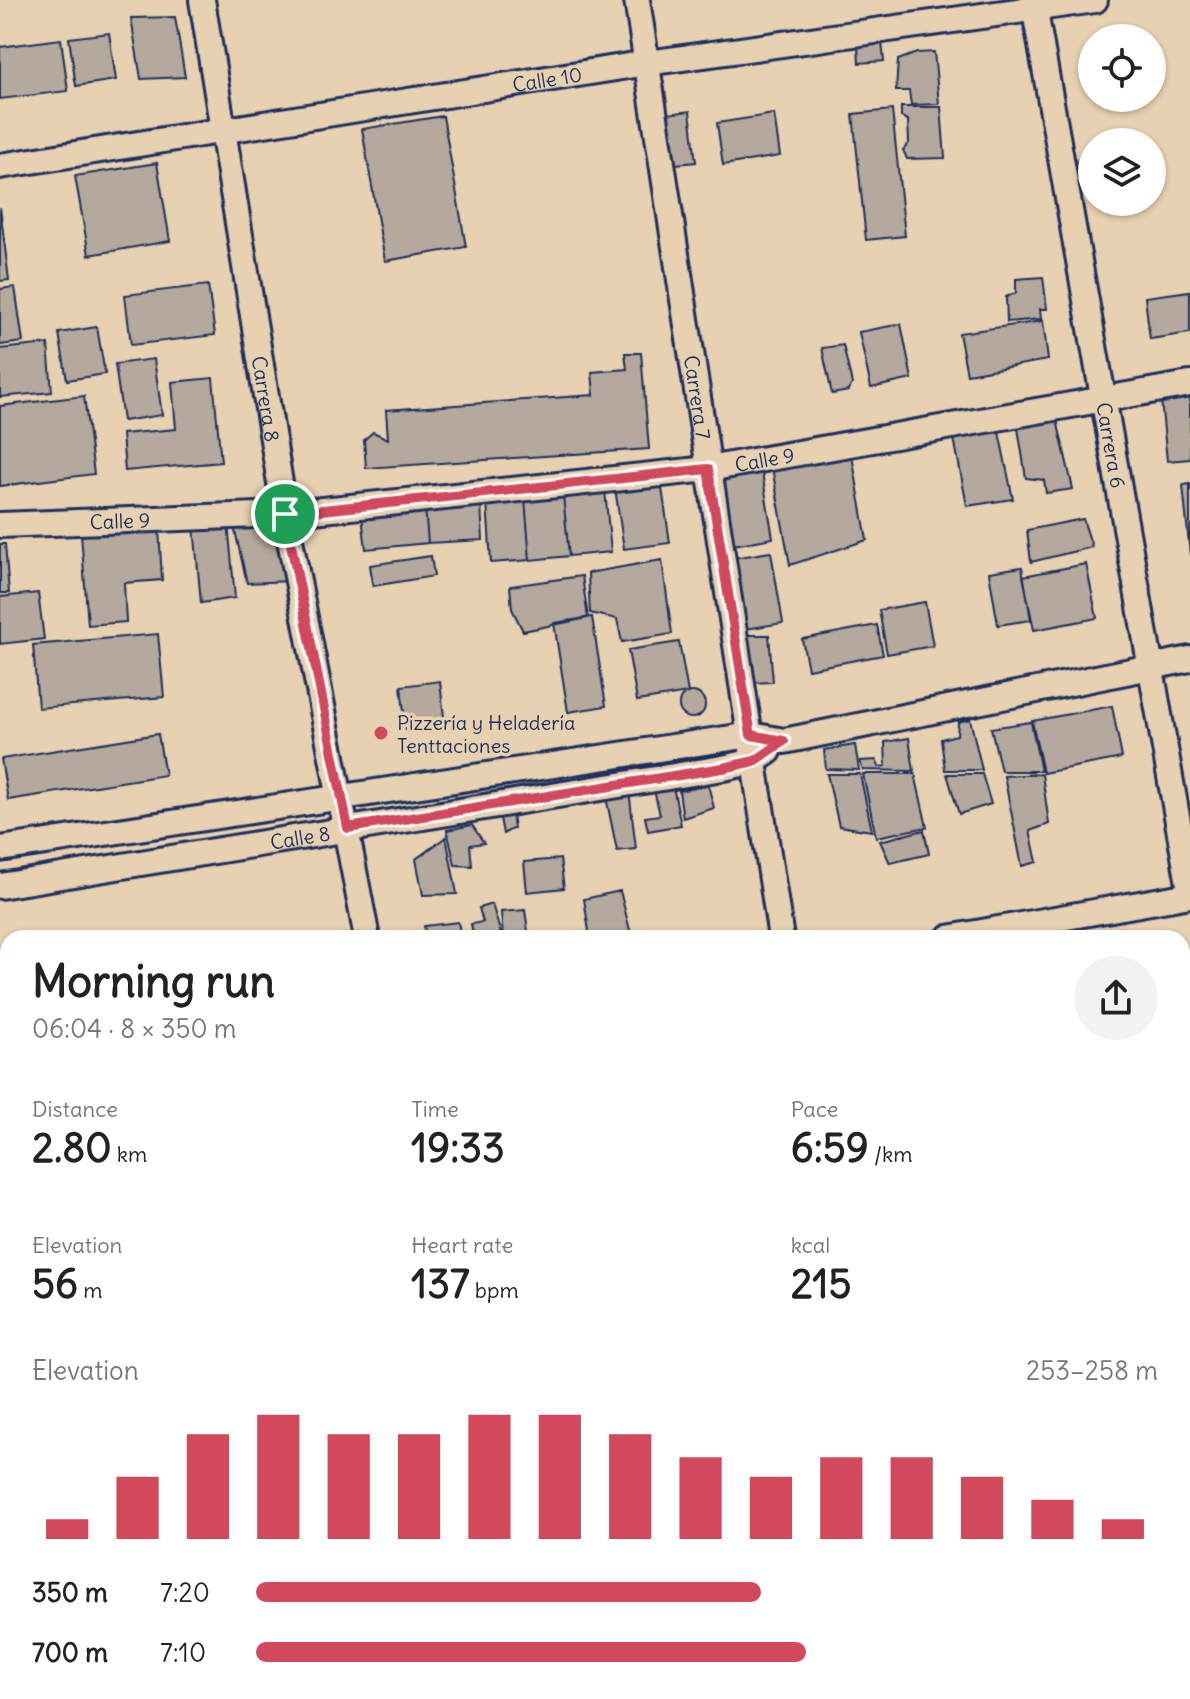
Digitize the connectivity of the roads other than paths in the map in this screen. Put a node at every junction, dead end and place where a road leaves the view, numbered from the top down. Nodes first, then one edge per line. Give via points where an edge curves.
1 (202, 0) edge
2 (637, 0) edge
3 (1095, 0) edge
4 (1034, 4) edge
5 (647, 63) junction
6 (222, 130) junction
7 (0, 166) edge
8 (1190, 384) edge
9 (1102, 400) junction
10 (708, 469) junction
11 (285, 514) junction
12 (0, 525) edge
13 (1190, 659) edge
14 (1148, 666) junction
15 (751, 735) junction
16 (784, 741) junction
17 (755, 761) junction
18 (343, 798) junction
19 (348, 828) junction
20 (0, 849) edge
21 (0, 886) edge
22 (1190, 893) edge
23 (366, 930) edge
24 (780, 930) edge
25 (991, 930) edge

1 - 6 street, Carrera 8
2 - 5 street, Carrera 7
3 - 4 street, Calle 10
4 - 5 street, Calle 10
4 - 9 street, Carrera 6
5 - 6 street, Calle 10
5 - 10 street, Carrera 7
6 - 7 street, Calle 10
6 - 11 street, Carrera 8
8 - 9 street, Calle 9
9 - 10 street, Calle 9
9 - 14 street, Carrera 6
10 - 11 street, Calle 9
10 - 15 street, Carrera 7
11 - 12 street, Calle 9
11 - 18 street, Carrera 8
13 - 14 street, Calle 8
14 - 16 street, Calle 8
14 - 22 street, Carrera 6
15 - 16 street, Calle 8
15 - 17 street, Carrera 7
15 - 18 street, Calle 8
16 - 17 street, Calle 8
17 - 19 street, Calle 8
17 - 24 street, Carrera 7
18 - 19 street, Carrera 8
18 - 20 street, Calle 8
19 - 21 street, Calle 8
19 - 23 street, Carrera 8
22 - 25 street

